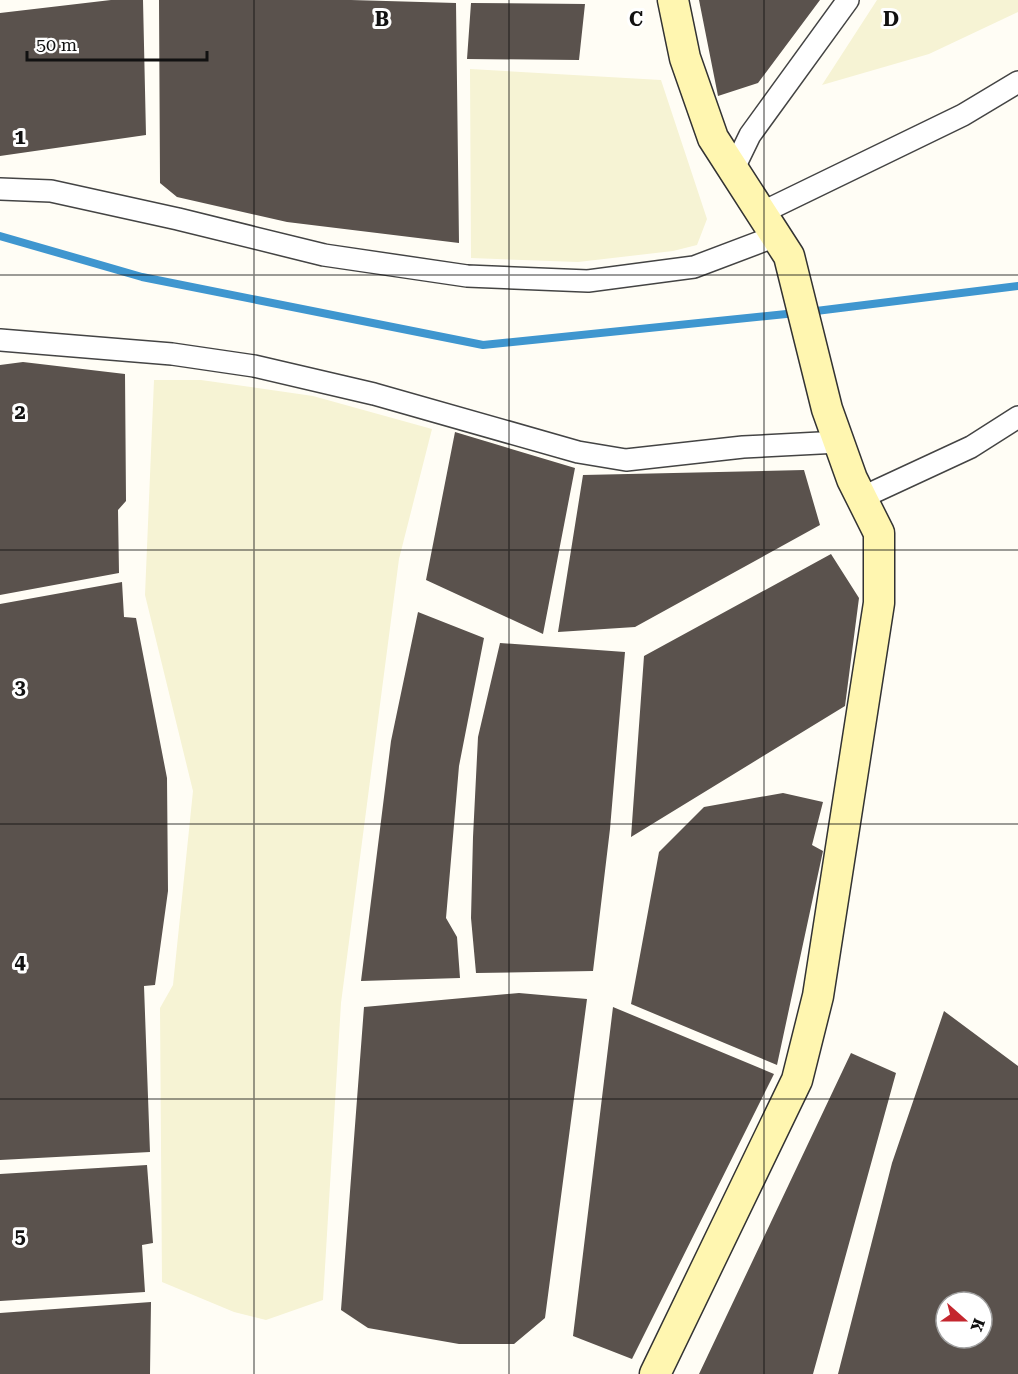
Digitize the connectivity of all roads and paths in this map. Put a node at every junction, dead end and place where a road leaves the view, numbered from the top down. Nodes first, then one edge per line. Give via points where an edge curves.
1 (673, 0) edge
2 (848, 0) edge
3 (1018, 82) edge
4 (733, 170) junction
5 (0, 189) edge
6 (775, 235) junction
7 (0, 340) edge
8 (1018, 417) edge
9 (839, 442) junction
10 (861, 498) junction
11 (655, 1374) edge

1 - 4 street via 685,58 712,138
2 - 4 street via 750,135
3 - 6 street
4 - 6 street
5 - 6 street via 51,191 324,255 467,276 588,281 694,267
6 - 9 street
7 - 9 street via 172,354 254,366 374,394 578,452 626,460 742,447
8 - 10 street via 971,447
9 - 10 street
10 - 11 street via 879,533 879,603 818,996 797,1080

